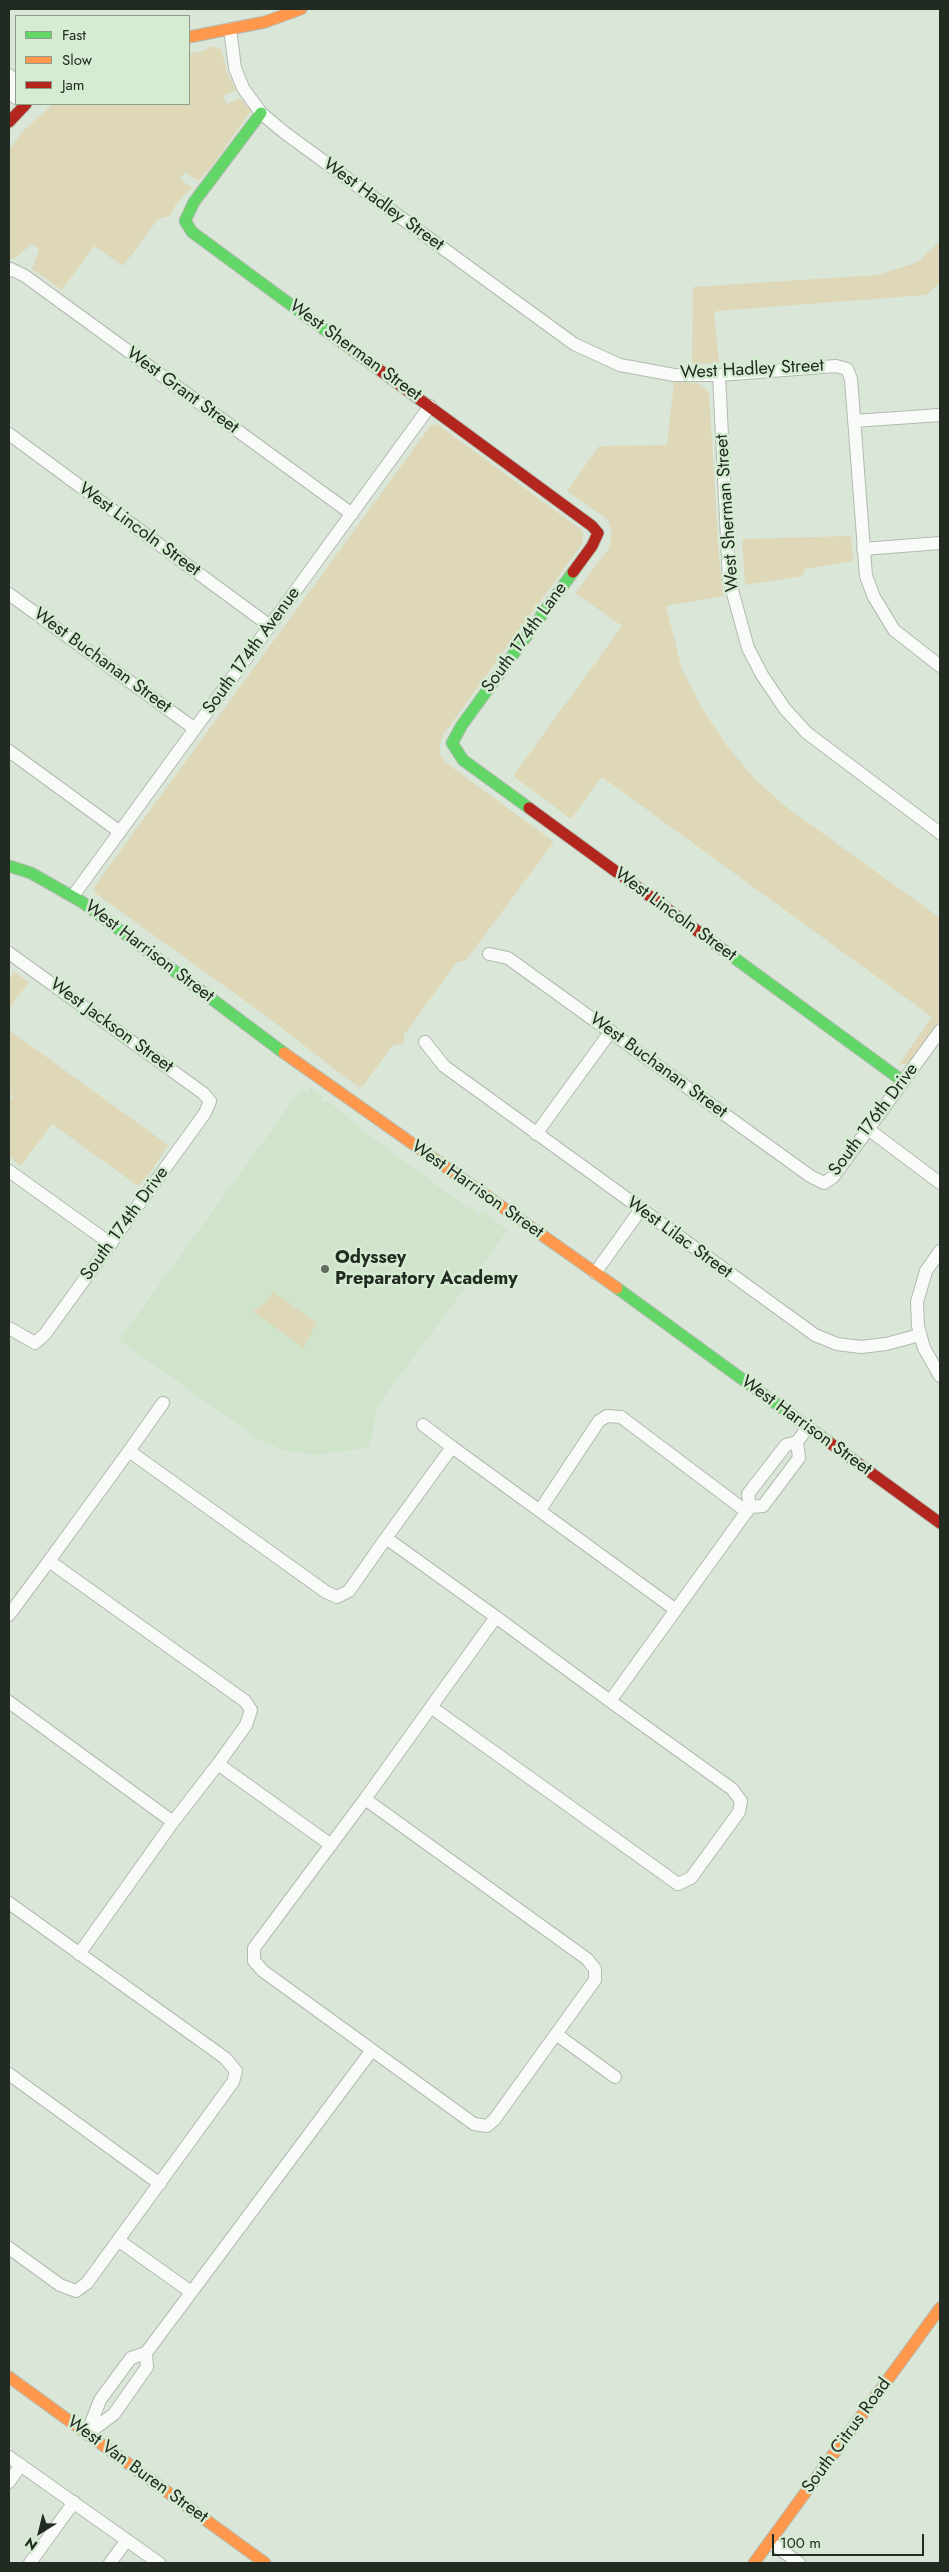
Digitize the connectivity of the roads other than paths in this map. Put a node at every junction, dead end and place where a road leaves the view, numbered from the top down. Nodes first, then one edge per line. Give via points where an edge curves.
1 (301, 9) edge
2 (230, 29) junction
3 (190, 37) edge
4 (25, 105) edge
5 (261, 113) junction
6 (9, 122) edge
7 (10, 270) edge
8 (718, 375) junction
9 (430, 406) junction
10 (940, 415) edge
11 (854, 421) junction
12 (9, 434) edge
13 (352, 514) junction
14 (598, 533) joint
15 (940, 543) edge
16 (863, 550) junction
17 (9, 594) edge
18 (270, 626) junction
19 (940, 666) edge
20 (195, 729) junction
21 (452, 743) joint
22 (9, 751) edge
23 (120, 832) junction
24 (940, 832) edge
25 (9, 866) edge
26 (73, 896) junction
27 (9, 953) edge
28 (489, 954) dead end
29 (611, 1031) junction
30 (940, 1031) edge
31 (425, 1042) dead end
32 (904, 1082) junction
33 (210, 1101) joint
34 (868, 1129) junction
35 (536, 1134) junction
36 (9, 1171) edge
37 (824, 1183) joint
38 (940, 1183) edge
39 (641, 1209) junction
40 (110, 1244) junction
41 (940, 1251) edge
42 (595, 1273) junction
43 (9, 1328) edge
44 (920, 1334) junction
45 (940, 1376) edge
46 (163, 1402) dead end
47 (423, 1425) dead end
48 (808, 1427) junction
49 (797, 1442) junction
50 (452, 1446) junction
51 (129, 1451) junction
52 (540, 1510) junction
53 (749, 1510) junction
54 (940, 1523) edge
55 (386, 1538) junction
56 (49, 1561) junction
57 (676, 1610) junction
58 (9, 1614) edge
59 (496, 1618) junction
60 (610, 1701) junction
61 (9, 1702) edge
62 (431, 1707) junction
63 (218, 1764) junction
64 (365, 1799) junction
65 (173, 1822) junction
66 (331, 1845) junction
67 (9, 1903) edge
68 (79, 1954) junction
69 (556, 2034) junction
70 (372, 2050) junction
71 (9, 2074) edge
72 (614, 2077) dead end
73 (160, 2184) junction
74 (118, 2240) junction
75 (9, 2248) edge
76 (191, 2292) junction
77 (939, 2313) edge
78 (146, 2353) junction
79 (9, 2377) edge
80 (87, 2434) junction
81 (9, 2457) edge
82 (21, 2466) junction
83 (9, 2482) edge
84 (74, 2502) junction
85 (127, 2540) junction
86 (770, 2542) junction
87 (30, 2563) edge
88 (110, 2563) edge
89 (159, 2563) edge
90 (265, 2563) edge
91 (754, 2563) edge
92 (799, 2563) edge

1 - 2 street via 265,22
2 - 3 street
2 - 5 street, West Hadley Street via 235,68 243,88
4 - 6 street
5 - 8 street, West Hadley Street via 574,344 620,365 646,371
5 - 9 street, West Sherman Street via 194,202 185,221 192,232
7 - 13 street, West Grant Street via 25,276
8 - 11 street, West Hadley Street via 836,366 847,369 851,379
8 - 24 street, West Sherman Street via 729,579 748,648 785,709 807,733
9 - 13 street, South 174th Avenue
9 - 14 street, West Sherman Street
10 - 11 street
11 - 16 street, West Hadley Street
12 - 18 street, West Lincoln Street
13 - 18 street, South 174th Avenue
14 - 21 street, South 174th Lane
15 - 16 street
16 - 19 street, West Hadley Street via 866,576 874,597 894,630
17 - 20 street, West Buchanan Street
18 - 20 street, South 174th Avenue
20 - 23 street, South 174th Avenue
21 - 32 street, West Lincoln Street via 463,760
22 - 23 street
23 - 26 street, South 174th Avenue
25 - 26 street, West Harrison Street via 31,873
26 - 42 street, West Harrison Street via 322,1082
27 - 33 street, West Jackson Street
28 - 29 street, West Buchanan Street via 508,958
29 - 35 street
29 - 37 street, West Buchanan Street
30 - 32 street, South 176th Drive
31 - 35 street, West Lilac Street via 444,1066
32 - 34 street, South 176th Drive
33 - 40 street, South 174th Drive
34 - 37 street, South 176th Drive via 833,1178
34 - 38 street
35 - 39 street, West Lilac Street
36 - 40 street
39 - 42 street
39 - 44 street, West Lilac Street via 815,1335 837,1344 862,1347
40 - 43 street, South 174th Drive via 45,1334 35,1343
41 - 44 street via 926,1271 917,1302
42 - 48 street, West Harrison Street
44 - 45 street via 929,1360
46 - 51 street
47 - 50 street
48 - 49 street
48 - 54 street, West Harrison Street
49 - 53 street via 786,1445 748,1494
49 - 53 street via 799,1458 763,1506
50 - 52 street
50 - 55 street
51 - 55 street via 337,1597 349,1591
51 - 56 street
52 - 53 street via 599,1421 607,1416 621,1417
52 - 57 street
53 - 57 street
55 - 59 street
56 - 58 street
56 - 63 street via 244,1701 251,1710 246,1725
57 - 60 street
59 - 60 street
59 - 62 street
60 - 62 street via 732,1789 741,1800 739,1812 691,1878 678,1884
61 - 65 street
62 - 64 street
63 - 65 street
63 - 66 street
64 - 66 street
64 - 69 street via 587,1959 596,1969 595,1980
65 - 68 street
66 - 70 street via 254,1948 254,1961 263,1971
67 - 68 street
68 - 73 street via 225,2058 236,2071 233,2082
69 - 70 street via 487,2126 474,2124
69 - 72 street
70 - 76 street
71 - 73 street
73 - 74 street
74 - 75 street via 88,2283 76,2292 60,2285
74 - 76 street
76 - 78 street
77 - 86 street, South Citrus Road
78 - 80 street via 132,2358 100,2400
78 - 80 street via 147,2367 114,2414
79 - 80 street, West Van Buren Street
80 - 90 street, West Van Buren Street
81 - 82 street
82 - 83 street
82 - 84 street
84 - 85 street
84 - 87 street
85 - 88 street
85 - 89 street
86 - 91 street, South Citrus Road
86 - 92 street

